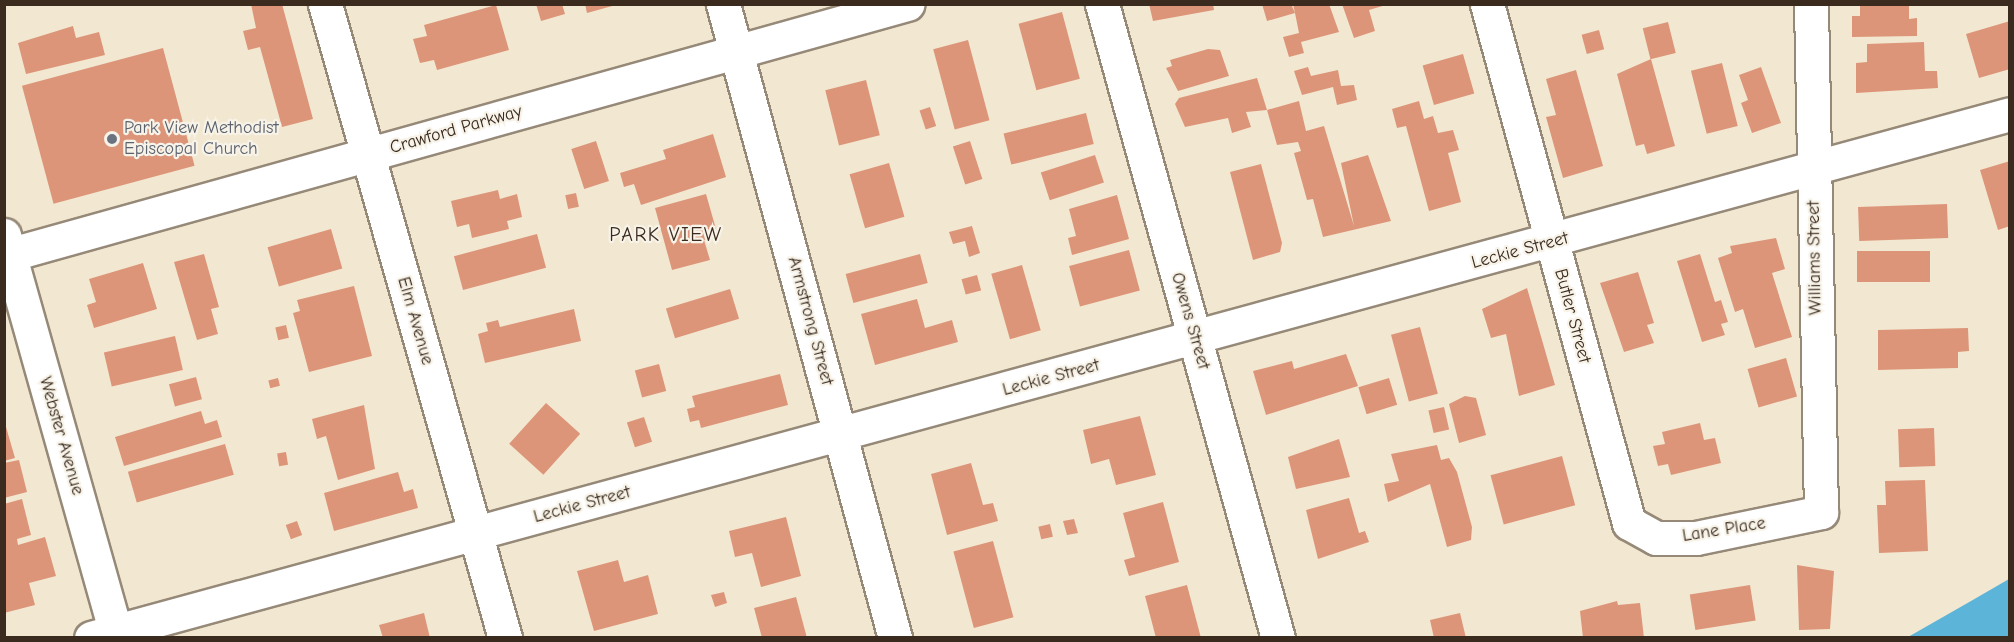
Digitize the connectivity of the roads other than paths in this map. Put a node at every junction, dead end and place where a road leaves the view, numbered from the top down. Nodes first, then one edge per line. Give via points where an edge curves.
1 (326, 4) edge
2 (723, 4) edge
3 (907, 4) edge
4 (1102, 4) edge
5 (1486, 4) edge
6 (1810, 4) edge
7 (736, 52) junction
8 (2010, 114) edge
9 (367, 155) junction
10 (1813, 171) junction
11 (1552, 242) junction
12 (6, 248) edge
13 (1195, 339) junction
14 (842, 434) junction
15 (1821, 512) joint
16 (1629, 524) joint
17 (475, 534) junction
18 (108, 635) edge
19 (505, 638) edge
20 (895, 638) edge
21 (1278, 638) edge

1 - 9 street, Elm Avenue
2 - 7 street, Armstrong Street
3 - 7 street, Crawford Parkway
4 - 13 street, Owens Street
5 - 11 street, Butler Street
6 - 10 street, Williams Street
7 - 9 street, Crawford Parkway
7 - 14 street, Armstrong Street
8 - 10 street, Leckie Street
9 - 12 street, Crawford Parkway
9 - 17 street, Elm Avenue
10 - 11 street, Leckie Street
10 - 15 street, Williams Street
11 - 13 street, Leckie Street
11 - 16 street, Butler Street
12 - 18 street, Webster Avenue
13 - 14 street, Leckie Street
13 - 21 street, Owens Street
14 - 17 street, Leckie Street
14 - 20 street, Armstrong Street
15 - 16 street, Lane Place via 1696,538 1656,538
17 - 18 street, Leckie Street
17 - 19 street, Elm Avenue

